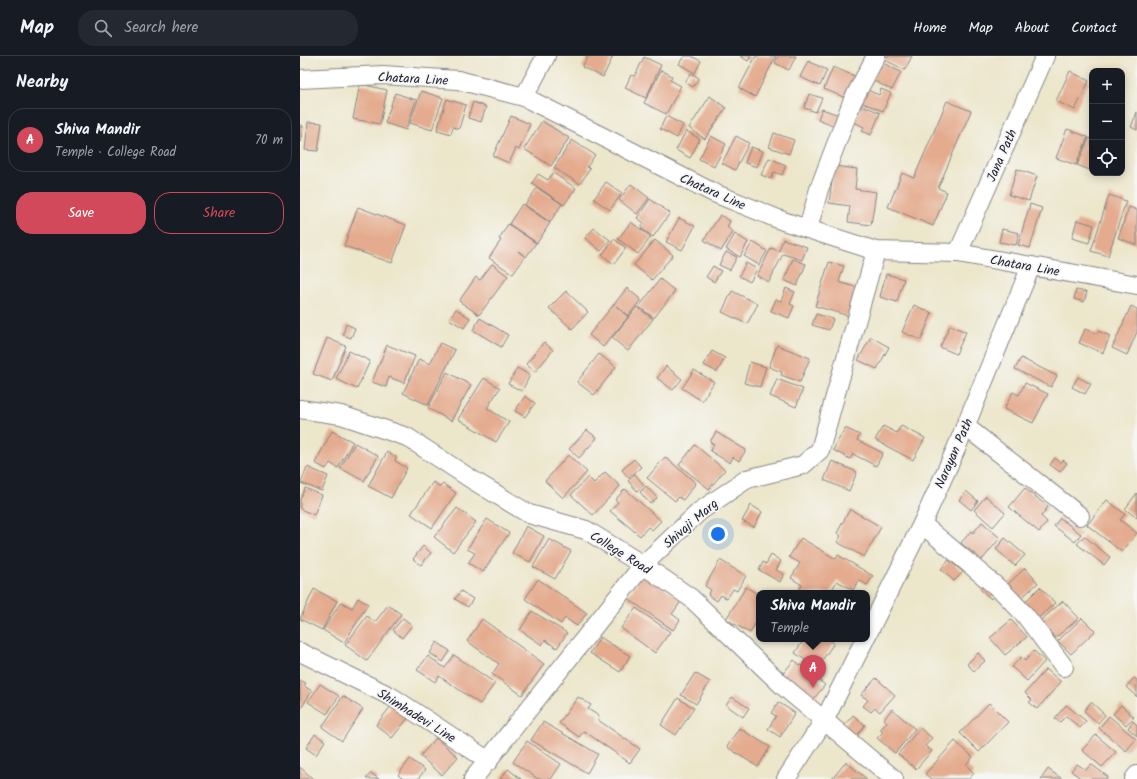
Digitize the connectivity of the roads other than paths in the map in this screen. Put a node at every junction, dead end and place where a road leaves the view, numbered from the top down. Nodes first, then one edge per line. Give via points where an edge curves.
1 (546, 56) edge
2 (876, 56) edge
3 (1045, 56) edge
4 (300, 79) edge
5 (524, 97) junction
6 (808, 229) junction
7 (876, 251) junction
8 (958, 253) junction
9 (1031, 266) junction
10 (1137, 285) edge
11 (300, 409) edge
12 (965, 426) junction
13 (1080, 516) dead end
14 (922, 524) junction
15 (643, 565) junction
16 (870, 629) edge
17 (864, 642) edge
18 (300, 652) edge
19 (1064, 667) dead end
20 (825, 719) junction
21 (489, 761) junction
22 (1137, 776) edge
23 (474, 779) edge
24 (786, 779) edge
25 (894, 779) edge
26 (1134, 779) edge

1 - 5 street
2 - 6 street via 852,102 819,189
3 - 8 street, Jana Path
4 - 5 street, Chatara Line via 382,75 458,80
5 - 6 street, Chatara Line via 714,193
6 - 7 street, Chatara Line
7 - 8 street, Chatara Line
7 - 15 street, Shivaji Marg via 820,450 803,465 747,479 700,511
8 - 9 street, Chatara Line
9 - 10 street, Chatara Line
9 - 12 street, Narayan Path
11 - 15 street, College Road via 341,415 407,437 529,514 586,530
12 - 13 street
12 - 14 street, Narayan Path
14 - 16 street, Narayan Path
14 - 19 street via 1004,593 1025,615
15 - 20 street, College Road via 691,598 784,686
15 - 21 street, Shivaji Marg
17 - 20 street
18 - 21 street, Shimhadevi Line via 392,697
20 - 24 street
20 - 25 street, College Road
21 - 23 street, Shivaji Marg
22 - 26 street

